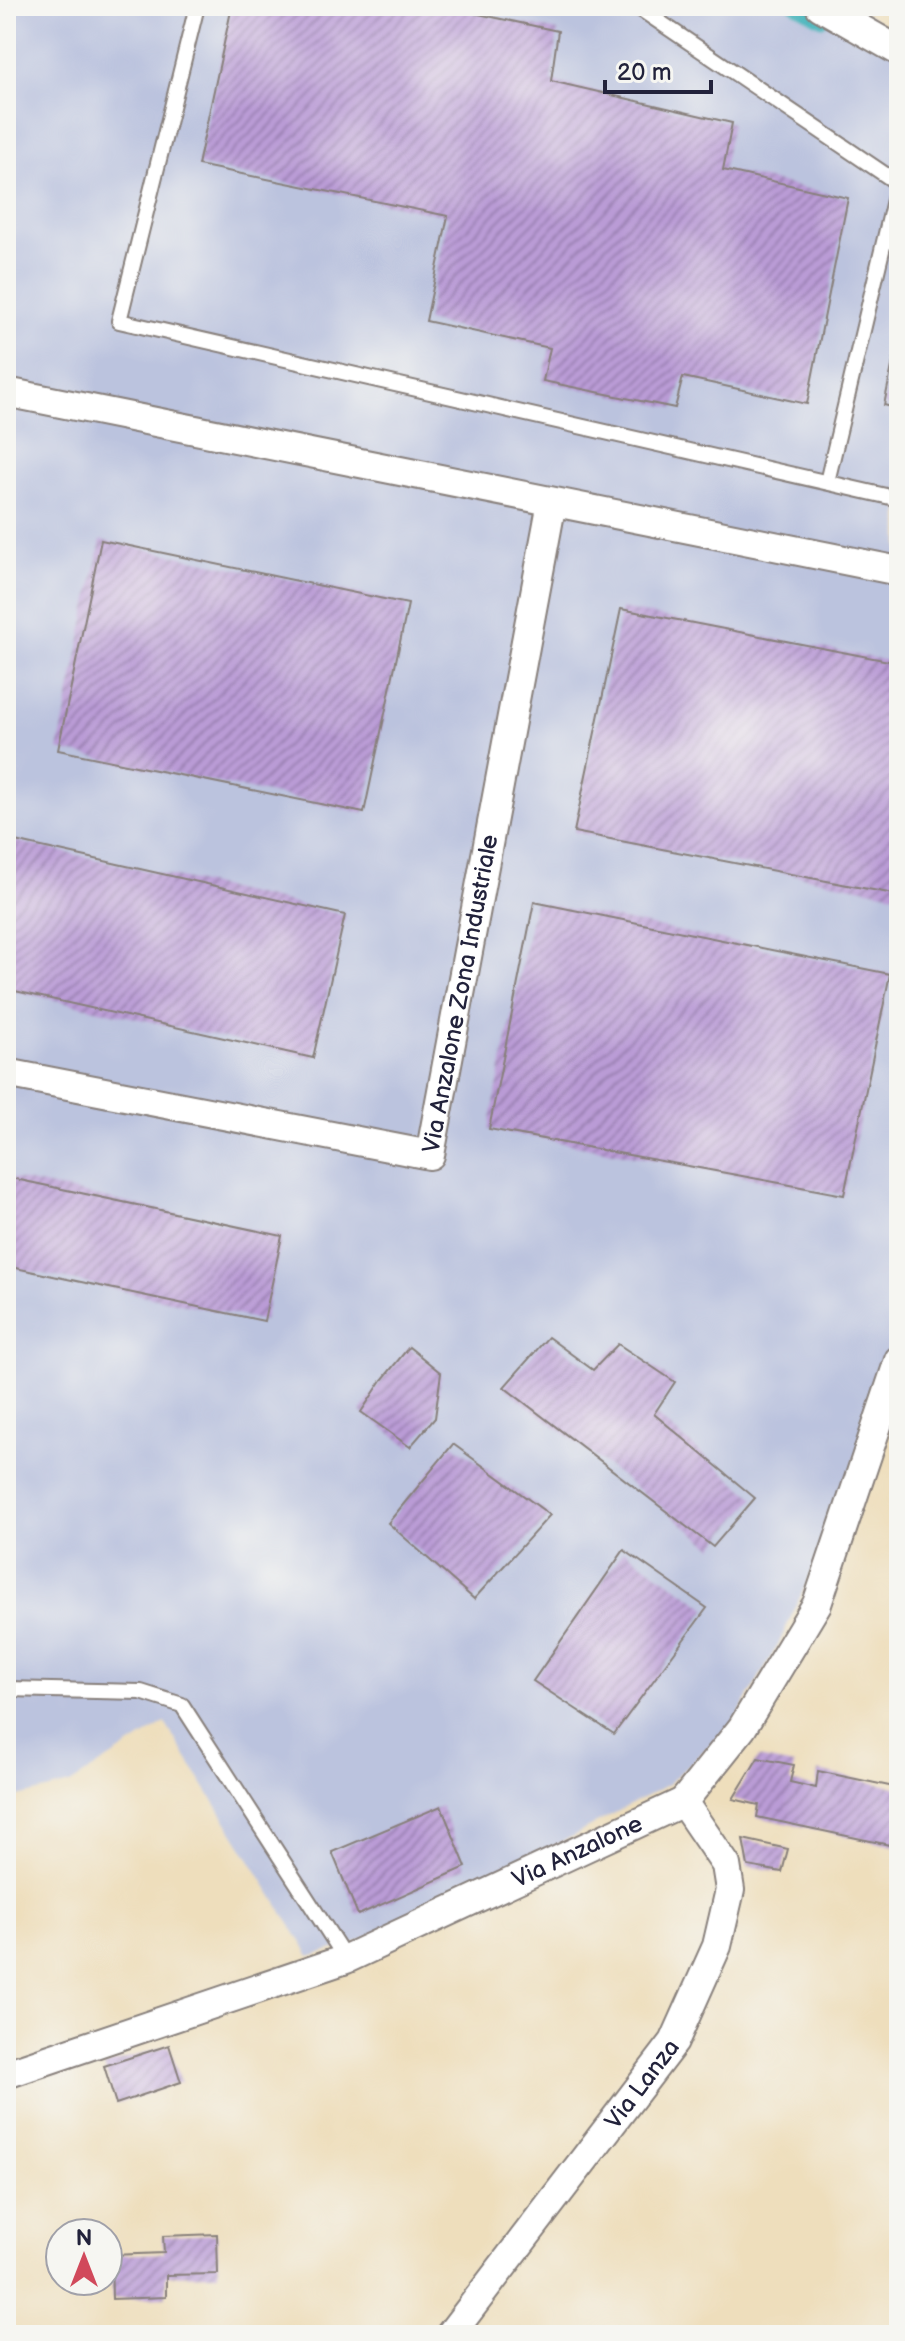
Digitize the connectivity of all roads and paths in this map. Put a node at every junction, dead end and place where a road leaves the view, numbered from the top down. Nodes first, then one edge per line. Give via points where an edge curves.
1 (197, 6) edge
2 (636, 6) edge
3 (820, 6) edge
4 (899, 51) edge
5 (898, 184) edge
6 (6, 392) edge
7 (827, 482) junction
8 (899, 499) edge
9 (552, 502) junction
10 (899, 571) edge
11 (6, 1073) edge
12 (899, 1360) edge
13 (6, 1689) edge
14 (683, 1802) junction
15 (346, 1959) junction
16 (6, 2074) edge
17 (450, 2335) edge

1 - 7 lane via 119,321
2 - 5 lane
3 - 4 street
5 - 7 lane
6 - 9 street
7 - 8 lane
9 - 10 street
9 - 11 street, Via Anzalone Zona Industriale via 430,1155
12 - 14 street, Via Anzalone via 817,1604 742,1728
13 - 15 lane via 141,1692 182,1705
14 - 15 street, Via Anzalone
14 - 17 street, Via Lanza via 726,1865 730,1890 711,1960 674,2042
15 - 16 street, Via Anzalone

